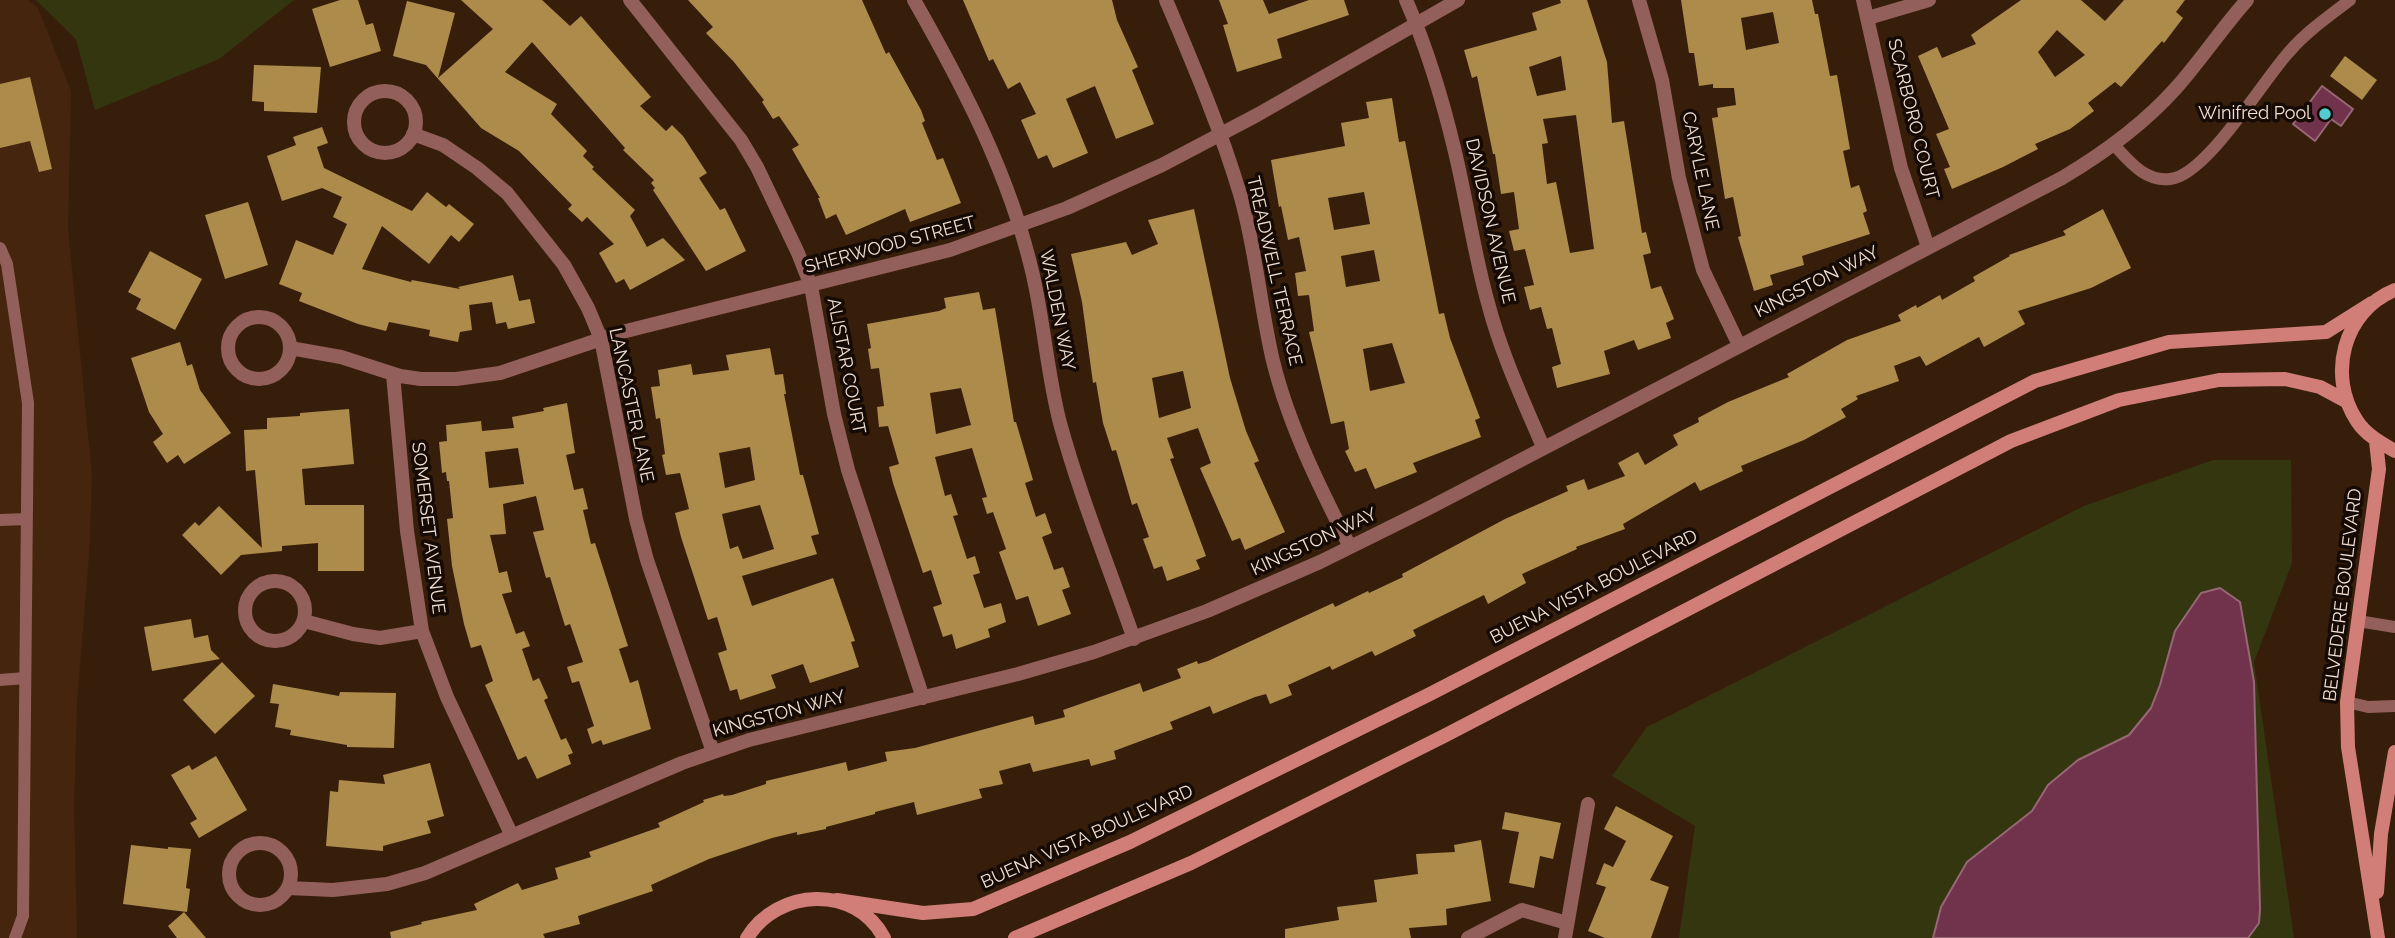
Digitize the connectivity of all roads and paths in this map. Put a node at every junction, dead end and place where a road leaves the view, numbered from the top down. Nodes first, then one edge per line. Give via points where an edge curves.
1 (630, 0) edge
2 (914, 0) edge
3 (1167, 0) edge
4 (1406, 0) edge
5 (1458, 0) edge
6 (1639, 0) edge
7 (1863, 0) edge
8 (1929, 0) edge
9 (2247, 0) edge
10 (2350, 0) edge
11 (1868, 18) junction
12 (1416, 24) junction
13 (413, 134) junction
14 (1220, 134) junction
15 (2114, 145) junction
16 (1019, 226) junction
17 (1928, 247) junction
18 (0, 248) edge
19 (811, 286) junction
20 (2395, 290) edge
21 (2372, 303) junction
22 (601, 339) junction
23 (1739, 345) junction
24 (290, 348) junction
25 (393, 374) junction
26 (2346, 401) junction
27 (2376, 441) junction
28 (1543, 447) junction
29 (2395, 451) edge
30 (27, 519) junction
31 (0, 520) edge
32 (1350, 547) junction
33 (304, 621) junction
34 (2358, 621) junction
35 (2395, 626) edge
36 (422, 631) junction
37 (1134, 639) junction
38 (25, 678) junction
39 (0, 680) edge
40 (923, 698) junction
41 (2347, 702) junction
42 (2395, 706) edge
43 (713, 752) junction
44 (2395, 752) edge
45 (1588, 804) dead end
46 (512, 836) junction
47 (288, 888) junction
48 (837, 900) junction
49 (2375, 921) junction
50 (1566, 930) edge
51 (15, 938) edge
52 (747, 938) edge
53 (884, 938) edge
54 (1015, 938) edge
55 (1468, 938) edge
56 (2378, 938) edge

1 - 19 street, ALISTAR COURT via 741,139
2 - 16 street, WALDEN WAY via 980,123
3 - 14 street, TREADWELL TERRACE
4 - 12 street, DAVIDSON AVENUE
5 - 12 street, SHERWOOD STREET
6 - 23 street, CARYLE LANE via 1697,248
7 - 11 street, SCARBORO COURT
8 - 11 street
9 - 15 street, KINGSTON WAY via 2175,89
10 - 15 lane via 2289,52 2236,121 2183,176 2153,178 2137,170
11 - 17 street, SCARBORO COURT via 1901,167
12 - 14 street, SHERWOOD STREET
12 - 28 street, DAVIDSON AVENUE via 1455,150 1488,305
13 - 13 street via 391,152 372,150 358,137 357,108 382,91 402,96 410,104
13 - 22 street, LANCASTER LANE via 443,145 507,193 564,265
14 - 16 street, SHERWOOD STREET via 1067,208
14 - 32 street, TREADWELL TERRACE via 1250,237 1274,365 1304,451
15 - 17 street, KINGSTON WAY via 2062,178
16 - 19 street, SHERWOOD STREET via 950,250
16 - 37 street, WALDEN WAY via 1032,271 1060,422
17 - 23 street, KINGSTON WAY
18 - 30 lane via 7,264 28,403
19 - 22 street, SHERWOOD STREET
19 - 40 street, ALISTAR COURT via 848,471
20 - 21 main road, BUENA VISTA BOULEVARD
21 - 26 main road, BUENA VISTA BOULEVARD via 2354,324 2343,348 2341,375
21 - 48 main road, BUENA VISTA BOULEVARD via 2326,332 2169,342 2035,381 1430,694 1130,842 973,909 923,913
22 - 25 street, SHERWOOD STREET via 500,373 456,379
22 - 43 street, LANCASTER LANE via 636,519
23 - 28 street, KINGSTON WAY
24 - 24 street via 283,368 264,379 254,379 235,368 228,348 241,323 259,317 284,330
24 - 25 street, SHERWOOD STREET
25 - 36 street, SOMERSET AVENUE via 407,531
26 - 27 main road, BUENA VISTA BOULEVARD via 2358,423
26 - 54 main road via 2320,387 2285,379 2219,380 2119,400 2011,441 1203,857
27 - 29 main road, BUENA VISTA BOULEVARD
27 - 34 main road, BELVEDERE BOULEVARD via 2379,469
28 - 32 street, KINGSTON WAY
30 - 31 lane
30 - 38 lane
32 - 37 street, KINGSTON WAY
33 - 33 street via 290,638 280,642 260,639 246,622 246,601 265,582 285,582 304,602
33 - 36 street via 380,638
34 - 35 lane
34 - 41 main road, BELVEDERE BOULEVARD
36 - 46 street, SOMERSET AVENUE via 447,697
37 - 40 street, KINGSTON WAY
38 - 39 lane
38 - 51 lane via 23,916
40 - 43 street, KINGSTON WAY via 811,723
41 - 42 lane
41 - 49 main road, BELVEDERE BOULEVARD via 2348,747
43 - 46 street, KINGSTON WAY
44 - 49 main road, BELVEDERE BOULEVARD
45 - 50 street
46 - 47 street, KINGSTON WAY via 387,884 333,890
47 - 47 street via 265,906 246,903 232,889 231,861 247,845 268,844 286,857 291,877
48 - 52 main road, BUENA VISTA BOULEVARD via 791,901 770,912
48 - 53 main road, BUENA VISTA BOULEVARD via 860,911
49 - 56 main road, BELVEDERE BOULEVARD
50 - 55 street via 1522,910

